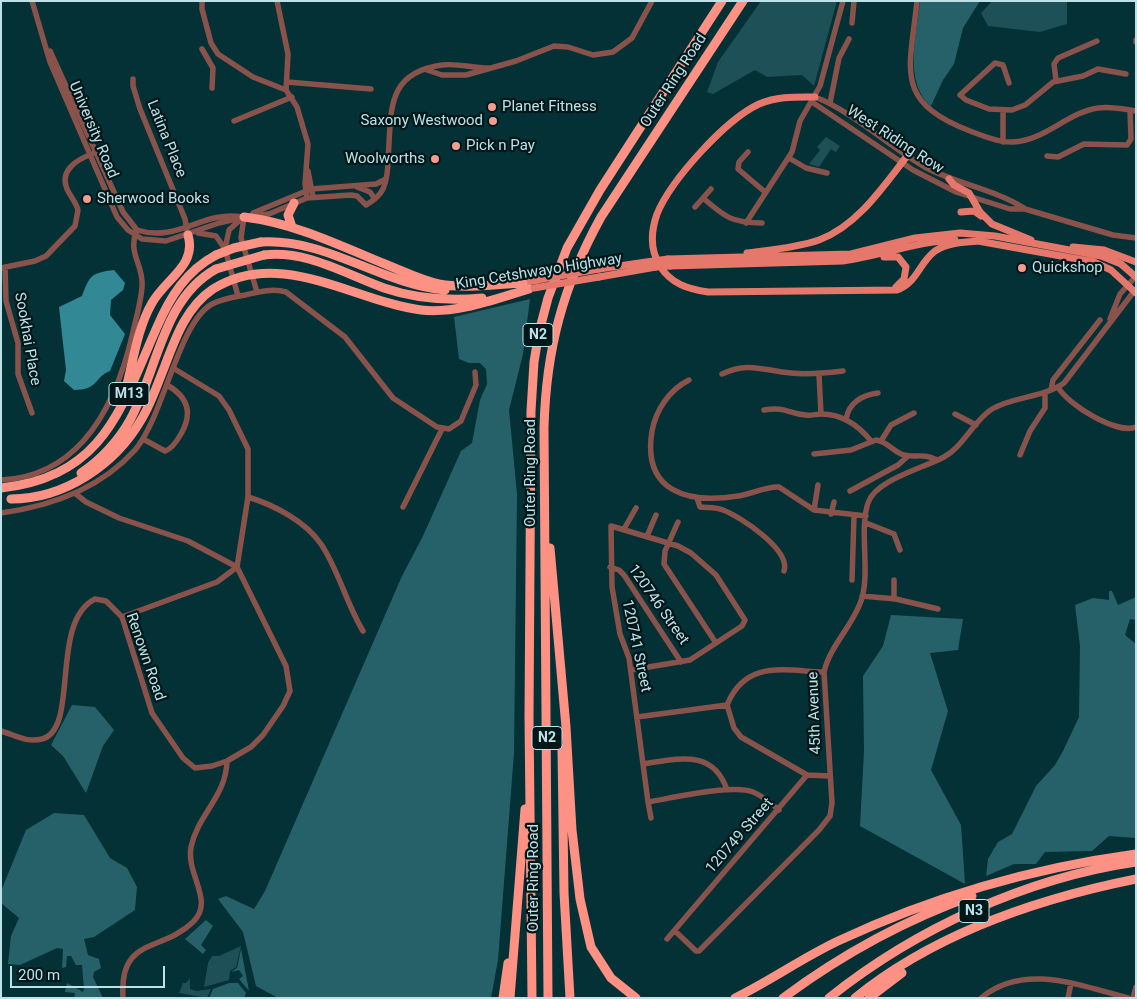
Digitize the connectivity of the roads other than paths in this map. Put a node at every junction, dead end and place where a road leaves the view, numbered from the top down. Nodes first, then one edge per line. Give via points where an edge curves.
1 (32, 1) edge
2 (202, 1) edge
3 (277, 1) edge
4 (652, 1) edge
5 (722, 1) edge
6 (743, 1) edge
7 (843, 1) edge
8 (854, 1) edge
9 (917, 1) edge
10 (852, 23) dead end
11 (849, 39) dead end
12 (1097, 42) dead end
13 (202, 49) dead end
14 (443, 65) junction
15 (488, 68) junction
16 (427, 70) junction
17 (1126, 74) dead end
18 (442, 76) junction
19 (133, 79) dead end
20 (1056, 80) junction
21 (288, 82) junction
22 (1009, 83) dead end
23 (212, 88) dead end
24 (371, 89) dead end
25 (286, 90) junction
26 (292, 98) junction
27 (811, 98) junction
28 (830, 104) junction
29 (74, 110) junction
30 (1003, 111) junction
31 (1133, 111) edge
32 (234, 121) dead end
33 (883, 141) junction
34 (1003, 142) junction
35 (879, 147) junction
36 (96, 152) junction
37 (748, 152) dead end
38 (90, 155) junction
39 (907, 156) junction
40 (1047, 156) dead end
41 (789, 158) junction
42 (902, 163) junction
43 (827, 173) dead end
44 (386, 179) junction
45 (949, 179) junction
46 (355, 186) junction
47 (711, 189) dead end
48 (308, 190) junction
49 (765, 192) junction
50 (973, 197) junction
51 (310, 198) junction
52 (703, 198) junction
53 (376, 199) junction
54 (294, 203) junction
55 (695, 207) dead end
56 (1025, 209) junction
57 (961, 212) dead end
58 (244, 217) junction
59 (984, 218) junction
60 (746, 223) junction
61 (762, 223) dead end
62 (292, 228) junction
63 (189, 232) junction
64 (136, 233) junction
65 (1136, 238) edge
66 (982, 241) junction
67 (1050, 246) junction
68 (225, 249) junction
69 (722, 258) junction
70 (851, 260) junction
71 (1136, 262) edge
72 (669, 263) junction
73 (3, 267) edge
74 (251, 275) junction
75 (1136, 276) edge
76 (234, 280) junction
77 (531, 285) junction
78 (1128, 285) junction
79 (883, 290) junction
80 (1135, 291) edge
81 (257, 292) junction
82 (238, 296) junction
83 (1100, 320) dead end
84 (1110, 322) junction
85 (174, 368) junction
86 (843, 371) dead end
87 (475, 372) dead end
88 (722, 374) dead end
89 (819, 374) junction
90 (689, 380) dead end
91 (167, 385) junction
92 (1058, 387) junction
93 (1048, 391) junction
94 (878, 393) dead end
95 (764, 410) dead end
96 (32, 413) dead end
97 (914, 413) dead end
98 (821, 414) junction
99 (956, 414) dead end
100 (118, 416) junction
101 (846, 420) junction
102 (976, 426) junction
103 (1136, 427) edge
104 (442, 429) junction
105 (142, 439) junction
106 (871, 441) junction
107 (881, 441) junction
108 (814, 454) dead end
109 (1020, 455) dead end
110 (908, 456) junction
111 (937, 460) junction
112 (544, 478) junction
113 (1, 480) edge
114 (818, 485) dead end
115 (1, 488) edge
116 (850, 491) dead end
117 (76, 494) junction
118 (248, 497) junction
119 (697, 498) junction
120 (1, 500) edge
121 (12, 500) junction
122 (834, 502) dead end
123 (403, 507) dead end
124 (636, 508) dead end
125 (814, 510) junction
126 (1, 513) edge
127 (831, 514) junction
128 (656, 515) dead end
129 (854, 516) junction
130 (866, 520) junction
131 (678, 522) dead end
132 (624, 529) junction
133 (647, 536) junction
134 (669, 544) junction
135 (900, 550) dead end
136 (237, 567) junction
137 (610, 567) junction
138 (784, 571) dead end
139 (852, 580) dead end
140 (894, 580) dead end
141 (862, 596) junction
142 (894, 599) junction
143 (938, 608) dead end
144 (122, 617) junction
145 (363, 631) dead end
146 (716, 643) junction
147 (682, 662) junction
148 (630, 670) junction
149 (561, 671) junction
150 (824, 672) junction
151 (727, 705) junction
152 (529, 717) junction
153 (637, 717) junction
154 (1, 732) edge
155 (227, 761) junction
156 (643, 764) junction
157 (807, 774) junction
158 (830, 776) junction
159 (727, 790) junction
160 (648, 802) junction
161 (779, 810) junction
162 (651, 818) dead end
163 (1136, 854) edge
164 (1136, 862) edge
165 (1039, 873) junction
166 (1136, 879) edge
167 (519, 899) junction
168 (988, 922) junction
169 (675, 931) junction
170 (667, 939) dead end
171 (1070, 983) junction
172 (1136, 987) edge
173 (123, 998) edge
174 (502, 998) edge
175 (510, 998) edge
176 (532, 998) edge
177 (548, 998) edge
178 (570, 998) edge
179 (636, 998) edge
180 (734, 998) edge
181 (783, 998) edge
182 (829, 998) edge
183 (855, 998) edge
184 (868, 998) edge
185 (981, 998) edge
186 (1068, 998) edge
187 (1128, 998) edge
188 (1133, 998) edge

1 - 29 street, University Road via 45,42
2 - 25 street via 212,43 218,54 258,80
3 - 21 street via 287,46
4 - 15 street via 632,38 616,51 592,55 554,46
5 - 152 highway, Outer Ring Road / N2 via 577,229 542,318 530,411
6 - 112 highway, Outer Ring Road / N2 via 610,204 576,266 562,304 548,372
7 - 27 street
8 - 10 street
9 - 34 street via 911,71 918,98 937,116
11 - 28 street via 839,58
12 - 20 street via 1058,58 1054,64
13 - 23 street via 213,68
14 - 15 street
14 - 16 street
14 - 18 street
15 - 18 street via 466,76
16 - 18 street
16 - 44 street via 407,78 395,95
17 - 20 street via 1098,70
19 - 63 street, Latina Place via 140,109
20 - 30 street via 1025,105
21 - 24 street
21 - 25 street
22 - 30 street via 1003,65 995,63 961,92 961,97 966,100
25 - 26 street
26 - 32 street
26 - 48 street via 306,133
27 - 28 street, West Riding Row
27 - 35 street, West Riding Row
27 - 41 street
27 - 79 main road via 784,97 759,104 717,136 676,183 660,208 652,235 655,255 674,282 698,290
28 - 33 street, West Riding Row
29 - 36 street, University Road
29 - 38 street, University Road
30 - 34 street
31 - 34 street via 1098,108 1030,139
31 - 40 street via 1131,139 1127,144 1084,144 1058,157
33 - 35 street
33 - 39 street, West Riding Row
35 - 42 street, West Riding Row
36 - 38 street
36 - 64 street, University Road
37 - 49 street via 739,162 738,169
38 - 64 street, University Road via 117,216
38 - 73 street via 74,163 65,177 66,188 78,210 75,226 46,256
39 - 42 main road
39 - 45 street, West Riding Row
41 - 43 street via 806,168
41 - 49 street
42 - 50 street, West Riding Row via 933,181
42 - 69 main road via 854,218 820,240
44 - 46 street via 376,184
44 - 53 street
45 - 50 main road
45 - 56 street, West Riding Row
46 - 48 street
46 - 53 street
47 - 52 street
48 - 51 street
48 - 58 street
49 - 60 street
50 - 56 street, West Riding Row via 1010,209
50 - 59 main road
51 - 53 street via 351,195 366,205
51 - 54 street
52 - 55 street
52 - 60 street via 725,217
54 - 58 street via 269,214
54 - 62 highway via 288,217
56 - 65 street, West Riding Row via 1113,235
57 - 59 main road via 974,211
58 - 62 highway via 269,220
58 - 63 street
58 - 68 street via 230,230
58 - 74 street via 241,238
59 - 67 main road via 999,228
60 - 61 street
62 - 77 highway via 430,282 461,286
63 - 64 street via 166,241 149,241
63 - 68 street via 216,236
63 - 100 highway via 190,256 158,294 148,312
64 - 113 street via 132,248 141,272 141,295 124,365 106,411 92,433 60,461 32,475
66 - 70 main road, King Cetshwayo Highway / M13 via 935,242
66 - 78 main road, King Cetshwayo Highway / M13 via 1091,261 1111,270
66 - 79 main road via 951,244 937,250 905,286
67 - 69 main road, King Cetshwayo Highway / M13 via 995,236 944,234 851,254
67 - 71 main road via 1104,250
67 - 75 main road, King Cetshwayo Highway / M13 via 1113,260
68 - 76 street
69 - 72 main road, King Cetshwayo Highway / M13
70 - 72 main road, King Cetshwayo Highway / M13
70 - 79 main road via 892,256 902,260 906,270 902,282
72 - 77 main road, King Cetshwayo Highway / M13, bridge
73 - 96 street, Sookhai Place via 6,301 18,342 18,374
74 - 76 highway
74 - 77 highway via 304,276 422,310 460,307
74 - 81 street
75 - 78 street, 45th Avenue
76 - 82 street
76 - 121 highway via 206,294 191,311 141,420 117,452 71,485 40,497
77 - 100 highway, King Cetshwayo Highway / M13, bridge via 462,291 433,289 385,276 314,247 261,242 234,248 216,255 194,270 172,295
77 - 121 highway, King Cetshwayo Highway / M13, bridge via 471,299 424,298 383,288 292,254 264,254 216,269 190,291 176,311 131,419 111,446 85,471 61,485
78 - 80 main road, King Cetshwayo Highway / M13
78 - 84 street, 45th Avenue via 1116,302
80 - 84 street, 45th Avenue
81 - 82 street
81 - 104 street via 280,290 291,296 345,337 393,398
82 - 85 street via 213,304 204,311 193,326
83 - 93 street
84 - 92 street, 45th Avenue
85 - 91 street
85 - 118 street via 212,391 229,410 248,449
86 - 89 street
87 - 104 street via 476,385 461,421 452,428
88 - 89 street via 749,366
89 - 98 street
90 - 119 street via 676,387 661,408 653,427 649,454 654,472 662,481 674,490
91 - 105 street via 155,417
91 - 105 street via 179,392 187,403 188,418 184,429 168,451 162,451
92 - 93 street, 45th Avenue
92 - 103 street via 1068,400 1113,426 1123,429
93 - 102 street, 45th Avenue via 992,409
93 - 109 street via 1045,408
94 - 101 street via 852,404
95 - 98 street via 777,408 806,415
97 - 107 street via 897,420
98 - 101 street
99 - 102 street
100 - 115 highway, King Cetshwayo Highway / M13 via 95,446 74,463 36,481
101 - 106 street
102 - 111 street, 45th Avenue via 957,447
104 - 123 street
105 - 117 street via 114,470
106 - 107 street
106 - 108 street via 851,450
107 - 110 street
110 - 111 street via 926,455
110 - 116 street via 898,465
111 - 130 street, 45th Avenue via 877,490 868,502
112 - 149 highway
112 - 177 highway, Outer Ring Road / N2
114 - 125 street
117 - 126 street
117 - 136 street via 119,518 188,541
118 - 136 street
118 - 145 street via 284,513 314,535 324,548
119 - 125 street via 738,496 779,487
119 - 138 street via 700,507 726,511 768,540 783,558
120 - 121 highway, King Cetshwayo Highway / M13
122 - 127 street
124 - 132 street
125 - 127 street
127 - 129 street
128 - 133 street
129 - 130 street
129 - 139 street
130 - 135 street via 894,534
130 - 141 street, 45th Avenue
131 - 134 street
132 - 133 street
132 - 137 street, 120741 Street via 611,526
133 - 134 street
134 - 146 street via 663,559 665,567
134 - 146 street via 685,550 713,571 743,616 745,623
136 - 144 street via 217,582
136 - 155 street via 283,658 290,686 283,706 263,735 251,747
137 - 147 street, 120746 Street via 624,575
137 - 148 street, 120741 Street via 618,628
140 - 142 street
141 - 142 street
141 - 150 street, 45th Avenue
142 - 143 street
144 - 154 street, Renown Road via 100,599 81,608 71,633 60,714 51,734 42,739 23,739
144 - 155 street, Renown Road via 152,713 183,758 195,768
146 - 147 street
147 - 148 street
148 - 153 street, 120741 Street
149 - 178 highway via 564,893
149 - 179 highway via 572,830 586,929 591,947 606,970 621,988
150 - 151 street via 763,670 734,690
150 - 158 street, 45th Avenue
151 - 153 street
151 - 157 street via 732,723 741,737
152 - 167 highway
152 - 176 highway, Outer Ring Road / N2
153 - 156 street, 120741 Street
155 - 173 street via 222,789 200,821 191,847 190,866 202,898 201,912 193,922 145,947 129,961 122,984
156 - 159 street via 695,759 720,774
156 - 160 street, 120741 Street
157 - 158 street
157 - 161 street, 120749 Street
158 - 169 street, 45th Avenue via 832,806 827,821 698,951
159 - 160 street
159 - 161 street via 755,792
160 - 162 street, 120741 Street
161 - 169 street, 120749 Street
163 - 165 highway
164 - 182 highway, N3 via 1081,873 990,904 894,953
165 - 180 highway via 923,905 893,917 836,942
165 - 181 highway via 965,898 897,927 826,968
166 - 168 highway, N3 via 1055,898
167 - 174 highway
167 - 175 highway
168 - 183 highway, N3 via 932,948
168 - 184 highway via 900,974
169 - 170 street, 120749 Street
171 - 185 street via 1053,979 1024,980 1008,983
171 - 186 street
171 - 187 street
172 - 188 street

